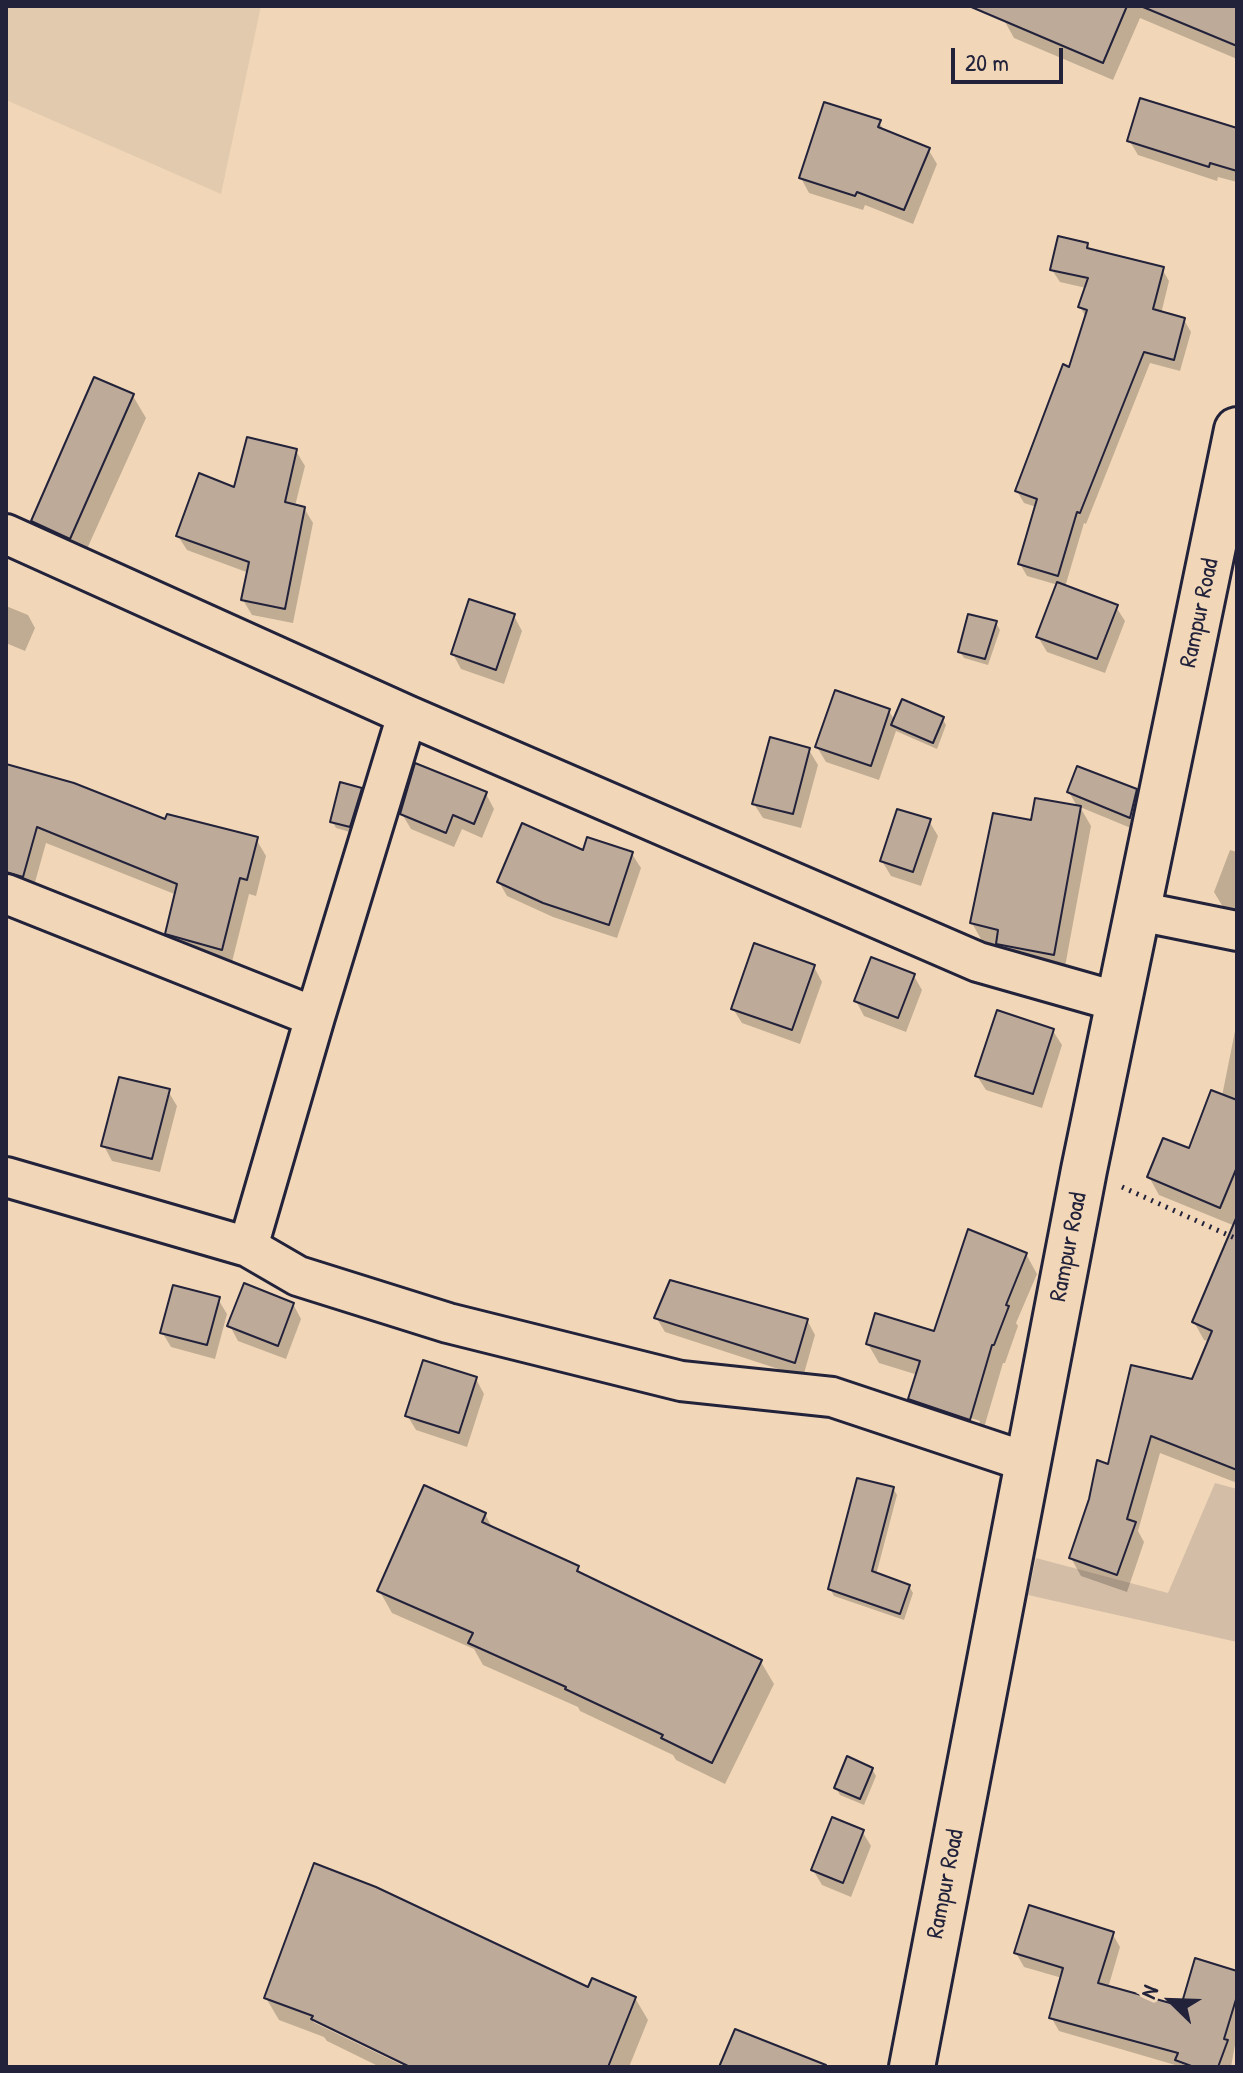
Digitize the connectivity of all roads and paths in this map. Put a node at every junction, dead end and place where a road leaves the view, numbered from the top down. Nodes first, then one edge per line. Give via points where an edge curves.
1 (1237, 430) edge
2 (6, 534) edge
3 (407, 715) junction
4 (6, 894) edge
5 (1138, 911) junction
6 (1237, 931) edge
7 (1119, 1002) junction
8 (315, 1017) junction
9 (1084, 1170) junction
10 (6, 1177) edge
11 (1237, 1239) edge
12 (248, 1247) junction
13 (1027, 1462) junction
14 (912, 2067) edge

1 - 5 main road, Rampur Road
2 - 3 street
3 - 7 street via 978,962
3 - 8 street
4 - 8 street
5 - 6 street
5 - 7 main road, Rampur Road
7 - 9 main road, Rampur Road
8 - 12 street
9 - 11 path
9 - 13 main road, Rampur Road
10 - 12 street
12 - 13 street via 298,1276 448,1323 681,1381 832,1397
13 - 14 main road, Rampur Road

